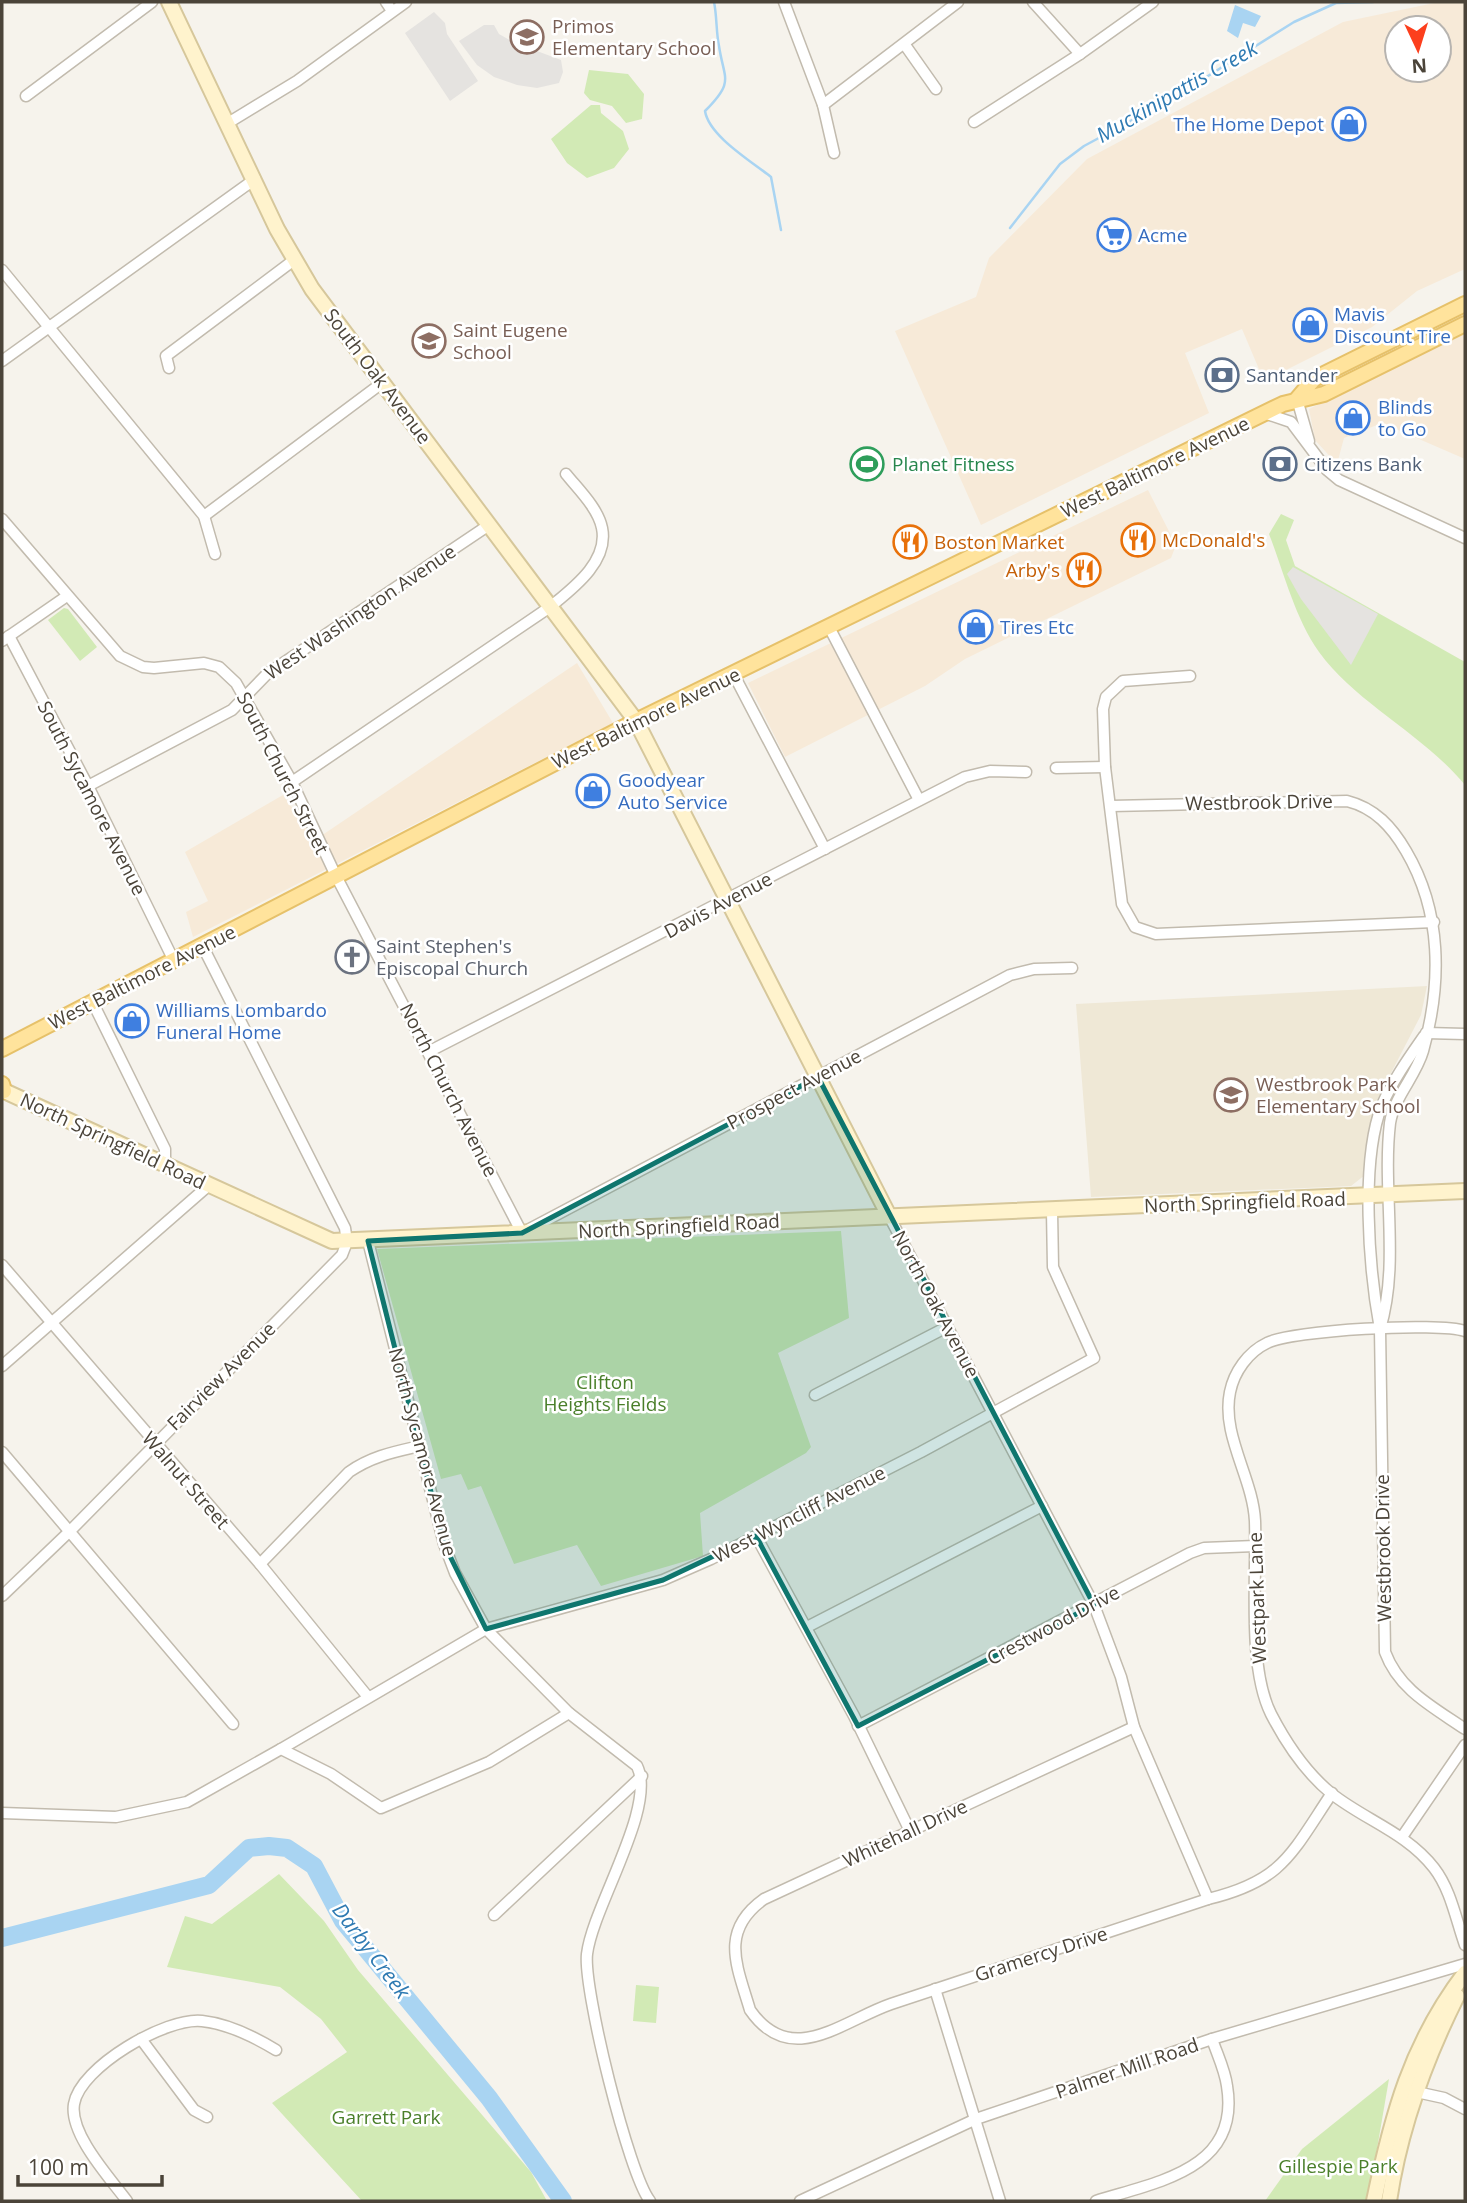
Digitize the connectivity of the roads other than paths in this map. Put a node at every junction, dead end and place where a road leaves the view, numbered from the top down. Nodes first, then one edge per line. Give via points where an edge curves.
1 (152, 2) edge
2 (169, 2) edge
3 (406, 2) edge
4 (784, 2) edge
5 (958, 2) edge
6 (1033, 2) edge
7 (1153, 2) edge
8 (389, 7) edge
9 (905, 45) junction
10 (1080, 54) junction
11 (936, 89) dead end
12 (26, 96) dead end
13 (823, 105) junction
14 (974, 122) dead end
15 (228, 123) junction
16 (834, 153) dead end
17 (254, 179) junction
18 (294, 260) junction
19 (2, 270) edge
20 (1465, 304) edge
21 (1428, 322) junction
22 (1465, 324) edge
23 (48, 327) junction
24 (1436, 338) junction
25 (2, 361) edge
26 (169, 368) dead end
27 (382, 383) junction
28 (1297, 398) junction
29 (1264, 413) junction
30 (1311, 448) junction
31 (566, 474) dead end
32 (204, 516) junction
33 (2, 519) edge
34 (489, 524) junction
35 (1465, 538) edge
36 (215, 554) dead end
37 (67, 596) junction
38 (550, 607) junction
39 (829, 627) junction
40 (5, 639) edge
41 (734, 675) junction
42 (1190, 676) dead end
43 (244, 696) junction
44 (636, 721) junction
45 (1105, 766) junction
46 (1056, 768) dead end
47 (1026, 772) dead end
48 (292, 782) junction
49 (88, 786) junction
50 (919, 800) junction
51 (1111, 806) junction
52 (825, 849) junction
53 (335, 874) junction
54 (727, 900) junction
55 (1434, 922) junction
56 (203, 947) junction
57 (174, 961) junction
58 (1072, 968) dead end
59 (93, 1003) junction
60 (1426, 1033) junction
61 (1465, 1034) edge
62 (7, 1046) edge
63 (430, 1051) junction
64 (2, 1058) edge
65 (818, 1077) junction
66 (2, 1088) edge
67 (165, 1164) junction
68 (208, 1186) junction
69 (1465, 1191) edge
70 (1389, 1196) junction
71 (1370, 1197) junction
72 (1052, 1211) junction
73 (889, 1216) junction
74 (522, 1233) junction
75 (368, 1241) junction
76 (347, 1242) junction
77 (2, 1265) edge
78 (51, 1324) junction
79 (947, 1327) junction
80 (1380, 1329) junction
81 (1465, 1331) edge
82 (2, 1366) edge
83 (815, 1395) dead end
84 (993, 1414) junction
85 (153, 1444) junction
86 (420, 1446) junction
87 (2, 1452) edge
88 (1042, 1506) junction
89 (70, 1531) junction
90 (756, 1536) junction
91 (1255, 1546) junction
92 (260, 1564) junction
93 (2, 1596) edge
94 (1094, 1605) junction
95 (807, 1627) junction
96 (486, 1629) junction
97 (368, 1697) junction
98 (569, 1713) junction
99 (233, 1724) dead end
100 (858, 1726) junction
101 (1134, 1727) junction
102 (1465, 1729) edge
103 (1465, 1745) edge
104 (281, 1749) junction
105 (642, 1776) junction
106 (1332, 1794) junction
107 (2, 1813) edge
108 (910, 1831) junction
109 (1402, 1837) junction
110 (1208, 1899) junction
111 (494, 1916) dead end
112 (1465, 1945) edge
113 (1465, 1964) edge
114 (1465, 1973) edge
115 (1465, 1979) edge
116 (743, 1983) joint
117 (935, 1989) junction
118 (141, 2039) junction
119 (1212, 2039) junction
120 (276, 2050) dead end
121 (1408, 2090) junction
122 (1465, 2109) edge
123 (207, 2117) dead end
124 (976, 2119) junction
125 (127, 2201) edge
126 (650, 2201) edge
127 (802, 2201) edge
128 (1000, 2201) edge
129 (1096, 2201) edge
130 (1374, 2201) edge
131 (1389, 2201) edge

1 - 12 street
2 - 15 main road, South Oak Avenue
3 - 8 street
4 - 13 street
5 - 9 street
6 - 10 street
7 - 10 street
8 - 15 street via 297,81
9 - 11 street
9 - 13 street
10 - 14 street
13 - 16 street
15 - 17 main road, South Oak Avenue
17 - 18 main road, South Oak Avenue
17 - 23 street
18 - 26 street via 166,356
18 - 27 main road, South Oak Avenue
19 - 23 street
20 - 21 main road
21 - 24 main road
21 - 28 main road via 1314,379
22 - 24 main road
23 - 25 street
23 - 32 street
24 - 28 main road via 1324,394
27 - 32 street
27 - 34 main road, South Oak Avenue
28 - 29 main road, West Baltimore Avenue
28 - 30 street
29 - 30 street via 1291,422
29 - 39 main road, West Baltimore Avenue
30 - 35 street via 1339,480
31 - 38 street via 603,530 587,577
32 - 36 street
33 - 37 street, South Church Street
34 - 38 main road, South Oak Avenue
34 - 43 street, West Washington Avenue via 267,674
37 - 40 street
37 - 43 street, South Church Street via 110,647 131,662 154,668 212,665 225,672
38 - 44 main road, South Oak Avenue
38 - 48 street
39 - 41 main road, West Baltimore Avenue
39 - 50 street
40 - 49 street, South Sycamore Avenue
41 - 44 main road, West Baltimore Avenue
41 - 52 street
42 - 45 street via 1133,678 1113,688 1103,709
43 - 48 street, South Church Street
43 - 49 street, West Washington Avenue via 232,710
44 - 53 main road, West Baltimore Avenue
44 - 54 main road, North Oak Avenue
45 - 46 street
45 - 51 street
47 - 50 street, Davis Avenue via 990,771 965,777
48 - 53 street, South Church Street
49 - 57 street, South Sycamore Avenue
50 - 52 street, Davis Avenue
51 - 55 street, Westbrook Drive via 1336,799 1361,804 1380,816 1399,839 1420,875
51 - 55 street via 1120,893 1129,922 1143,932
52 - 54 street, Davis Avenue
53 - 56 main road, West Baltimore Avenue
53 - 63 street, North Church Avenue
54 - 63 street, Davis Avenue
54 - 65 main road, North Oak Avenue
55 - 60 street, Westbrook Drive via 1436,969
56 - 57 main road, West Baltimore Avenue
56 - 76 street via 345,1228
57 - 59 main road, West Baltimore Avenue
58 - 65 street, Prospect Avenue via 1010,975
59 - 62 main road, West Baltimore Avenue
59 - 67 street via 165,1149
60 - 61 street
60 - 70 street, Westbrook Drive via 1419,1064 1391,1121
60 - 71 street, Westbrook Drive via 1381,1107 1372,1144
62 - 64 main road
63 - 74 street, North Church Avenue
65 - 73 main road, North Oak Avenue
65 - 74 street, Prospect Avenue
66 - 67 main road, North Springfield Road
67 - 68 main road, North Springfield Road
68 - 76 main road, North Springfield Road via 310,1233
68 - 78 street
69 - 70 main road, North Springfield Road
70 - 71 main road, North Springfield Road
70 - 80 street, Westbrook Drive via 1388,1303
71 - 72 main road, North Springfield Road
71 - 80 street, Westbrook Drive
72 - 73 main road, North Springfield Road
72 - 84 street, West Wyncliff Avenue via 1053,1267 1094,1358
73 - 74 main road, North Springfield Road
73 - 79 street, North Oak Avenue
74 - 75 main road, North Springfield Road
75 - 76 main road, North Springfield Road
75 - 86 street, North Sycamore Avenue
76 - 85 street, Fairview Avenue via 342,1255
77 - 78 street, Walnut Street
78 - 82 street
78 - 85 street, Walnut Street
79 - 83 street
79 - 84 street, North Oak Avenue
80 - 81 street via 1443,1325
80 - 91 street, Westpark Lane via 1279,1339 1255,1352 1238,1370 1230,1393 1229,1419 1254,1507
80 - 102 street, Westbrook Drive via 1385,1652 1401,1682
84 - 88 street, North Oak Avenue
84 - 90 street, West Wyncliff Avenue
85 - 89 street, Fairview Avenue
85 - 92 street, Walnut Street
86 - 92 street via 376,1455 356,1467
86 - 96 street, North Sycamore Avenue via 444,1544
87 - 89 street
88 - 94 street, North Oak Avenue
88 - 95 street
89 - 93 street, Fairview Avenue
89 - 99 street
90 - 95 street
90 - 96 street, West Wyncliff Avenue via 663,1580
91 - 94 street, Crestwood Drive via 1190,1552
91 - 106 street, Westpark Lane via 1257,1656 1270,1712 1293,1752
92 - 97 street, Walnut Street
94 - 100 street, Crestwood Drive
94 - 101 street, North Oak Avenue
95 - 100 street
96 - 97 street, West Wyncliff Avenue
96 - 98 street, North Sycamore Avenue
97 - 104 street, West Wyncliff Avenue
98 - 104 street via 489,1762 381,1808 331,1774
98 - 105 street, North Sycamore Avenue via 637,1766
100 - 108 street
101 - 108 street, Whitehall Drive
101 - 110 street, North Oak Avenue
103 - 109 street
104 - 107 street, West Wyncliff Avenue via 187,1802 116,1817
105 - 111 street
105 - 126 street via 635,1818 587,1951 586,1970 596,2029 641,2188
106 - 109 street, Westpark Lane
106 - 110 street, Gramercy Drive via 1283,1863 1243,1891
108 - 116 street, Whitehall Drive via 751,1909 735,1939
109 - 112 street, Westpark Lane via 1443,1882
110 - 117 street, Gramercy Drive
113 - 119 street, Palmer Mill Road
114 - 121 main road via 1429,2025
115 - 121 main road
116 - 117 street, Gramercy Drive via 750,2010 763,2027 803,2040
117 - 124 street
118 - 120 street via 178,2022 200,2020 253,2036
118 - 123 street via 194,2110
118 - 125 street via 96,2069 80,2086 73,2105 83,2141
119 - 124 street, Palmer Mill Road
119 - 129 street via 1228,2105 1212,2151 1185,2172
121 - 122 street via 1444,2098
121 - 130 main road
121 - 131 main road
124 - 127 street, Palmer Mill Road
124 - 128 street

